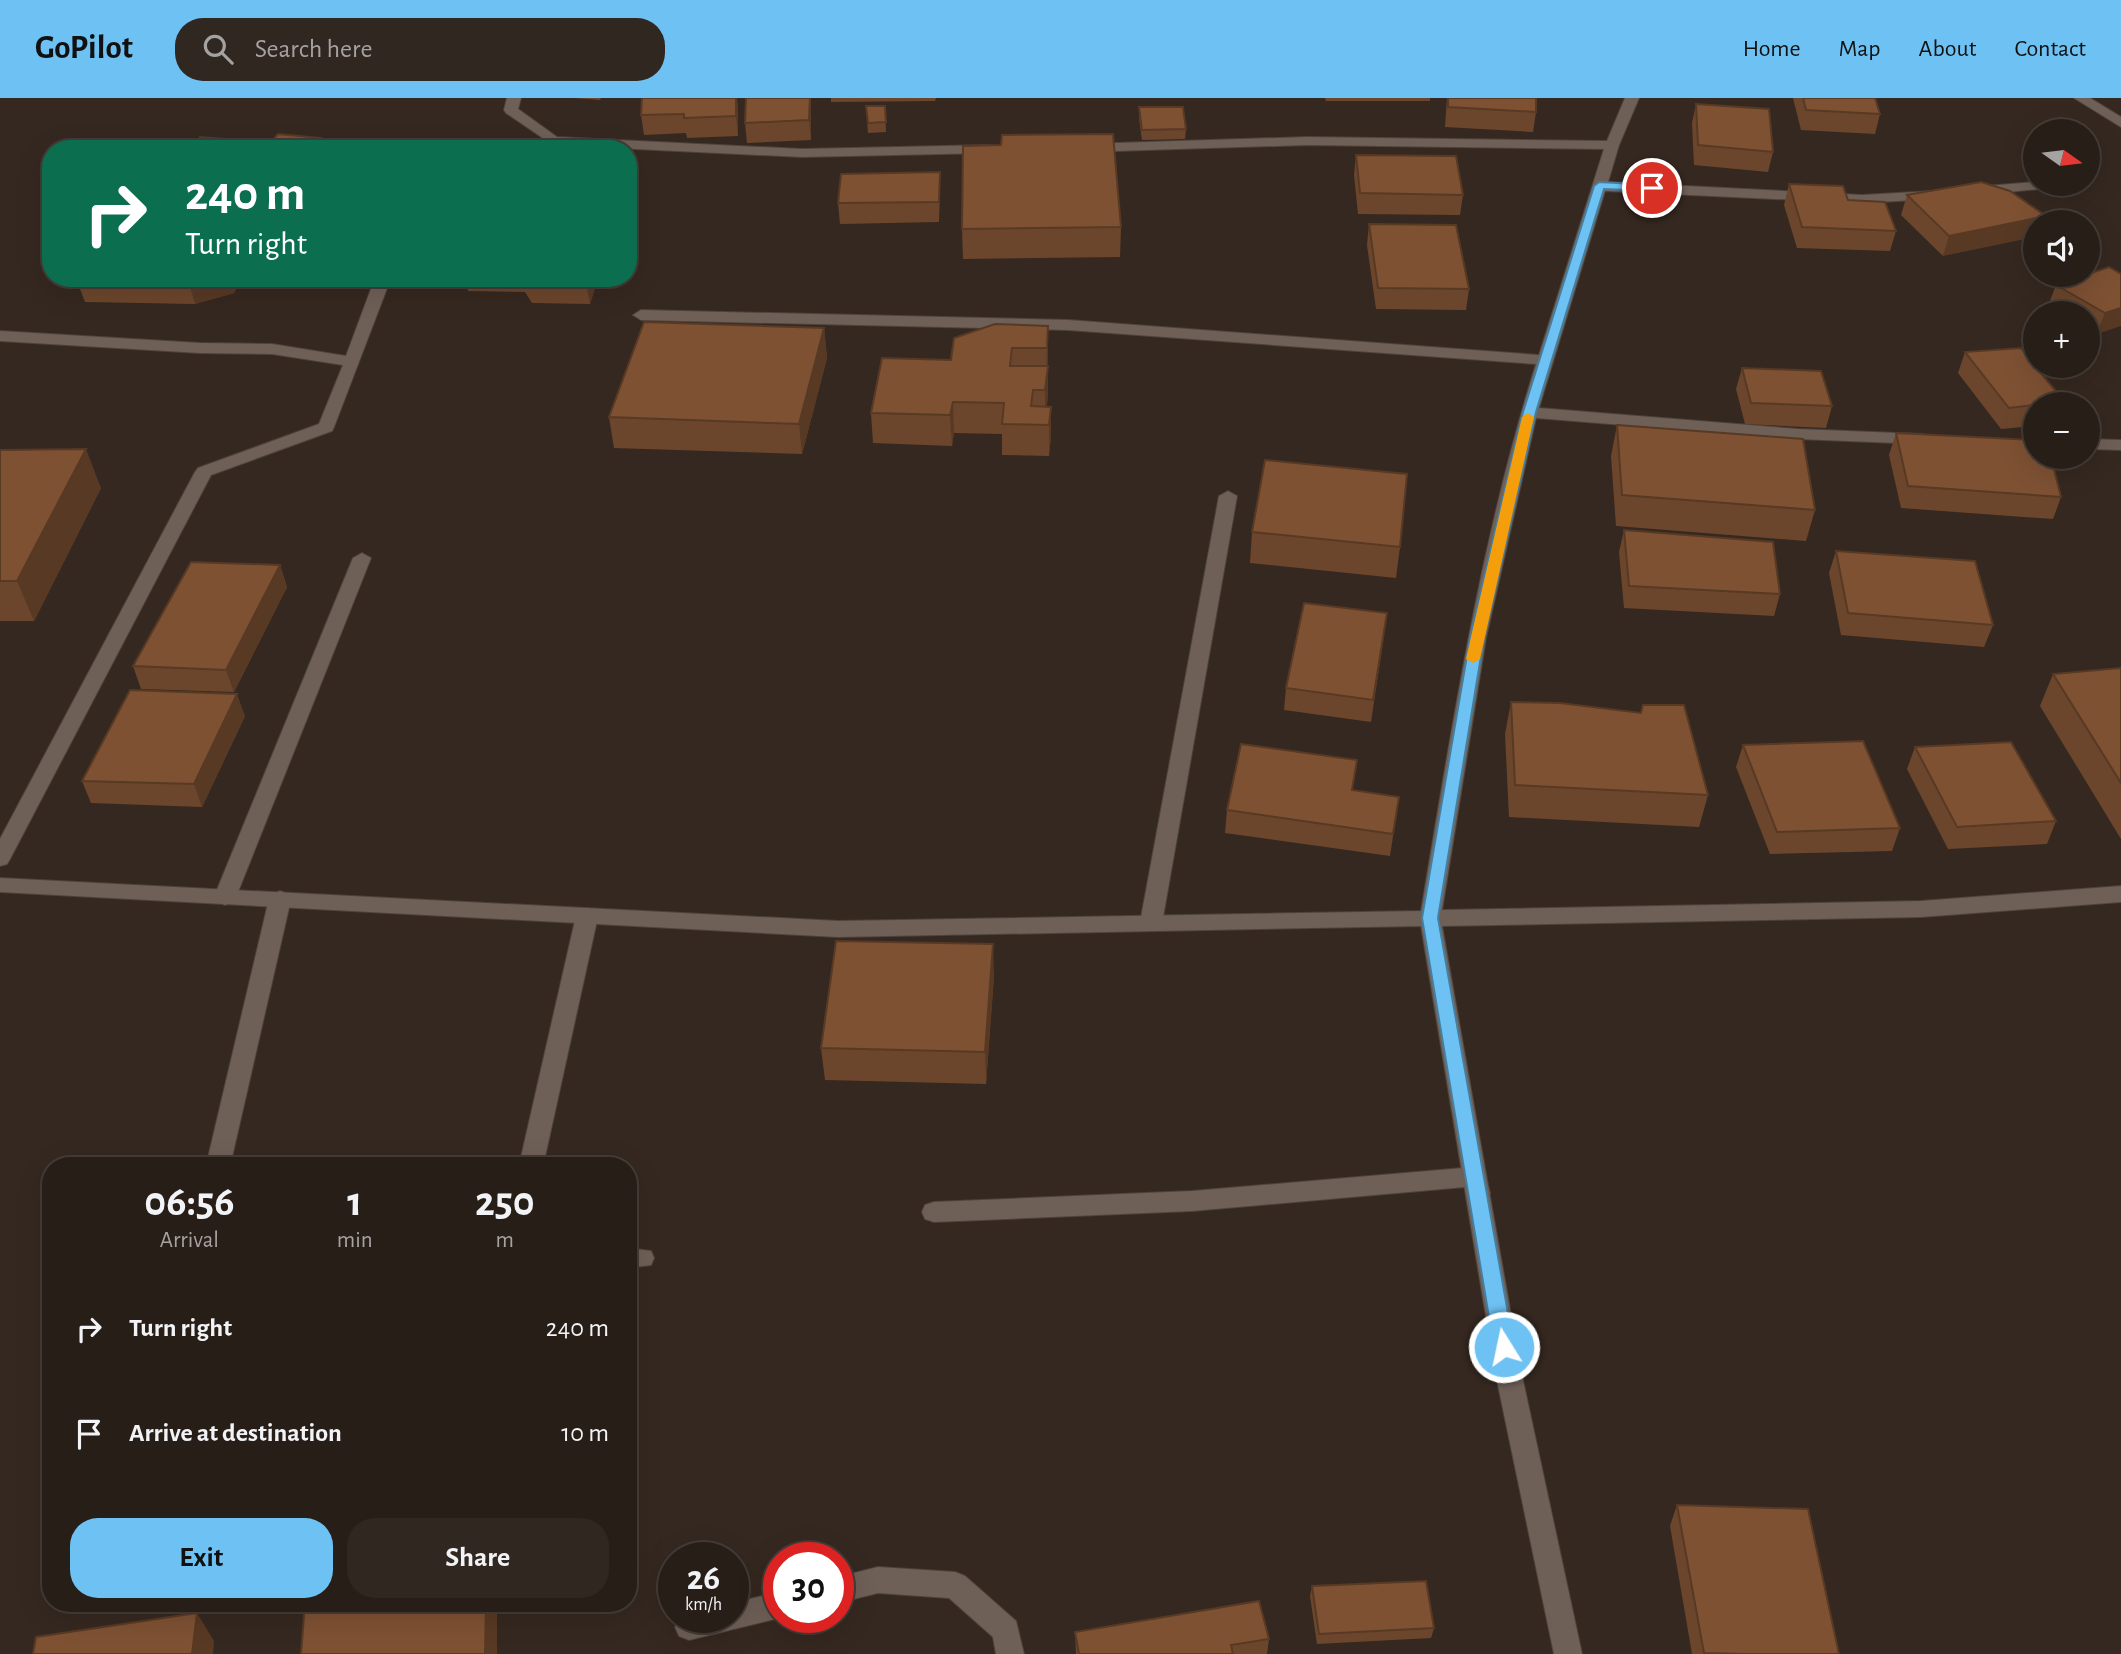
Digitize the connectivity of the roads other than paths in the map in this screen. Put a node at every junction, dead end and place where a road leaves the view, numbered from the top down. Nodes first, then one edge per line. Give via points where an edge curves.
1 (514, 98) edge
2 (1632, 98) edge
3 (2081, 98) edge
4 (2121, 123) edge
5 (553, 140) edge
6 (637, 145) edge
7 (1612, 145) junction
8 (1066, 148) edge
9 (1010, 149) edge
10 (1599, 186) junction
11 (2023, 187) edge
12 (380, 287) edge
13 (640, 315) dead end
14 (0, 336) edge
15 (1545, 360) junction
16 (352, 362) junction
17 (1529, 412) junction
18 (1938, 439) edge
19 (2100, 444) edge
20 (2121, 445) edge
21 (1227, 496) dead end
22 (362, 558) dead end
23 (0, 859) edge
24 (0, 885) edge
25 (2121, 894) edge
26 (225, 897) junction
27 (279, 899) junction
28 (587, 916) junction
29 (1430, 918) junction
30 (1150, 923) junction
31 (220, 1157) edge
32 (533, 1157) edge
33 (1475, 1177) junction
34 (934, 1212) dead end
35 (854, 1586) edge
36 (1010, 1654) edge
37 (1568, 1654) edge

1 - 5 street via 511,110
2 - 7 street
3 - 4 street
6 - 9 street via 802,153
7 - 8 street via 1307,141
7 - 10 street
10 - 11 street via 1862,199
10 - 15 street
12 - 16 street
13 - 15 street via 1068,325
14 - 16 street via 272,349
15 - 17 street
16 - 23 street via 326,427 204,472
17 - 18 street via 1798,434
17 - 29 street via 1477,638
19 - 20 street
21 - 30 street
22 - 26 street
24 - 26 street
25 - 29 street via 1921,909
26 - 27 street
27 - 28 street
27 - 31 street
28 - 30 street via 838,929
28 - 32 street
29 - 30 street
29 - 33 street
33 - 34 street via 1192,1200
33 - 37 street
35 - 36 street via 878,1580 955,1585 1006,1630

